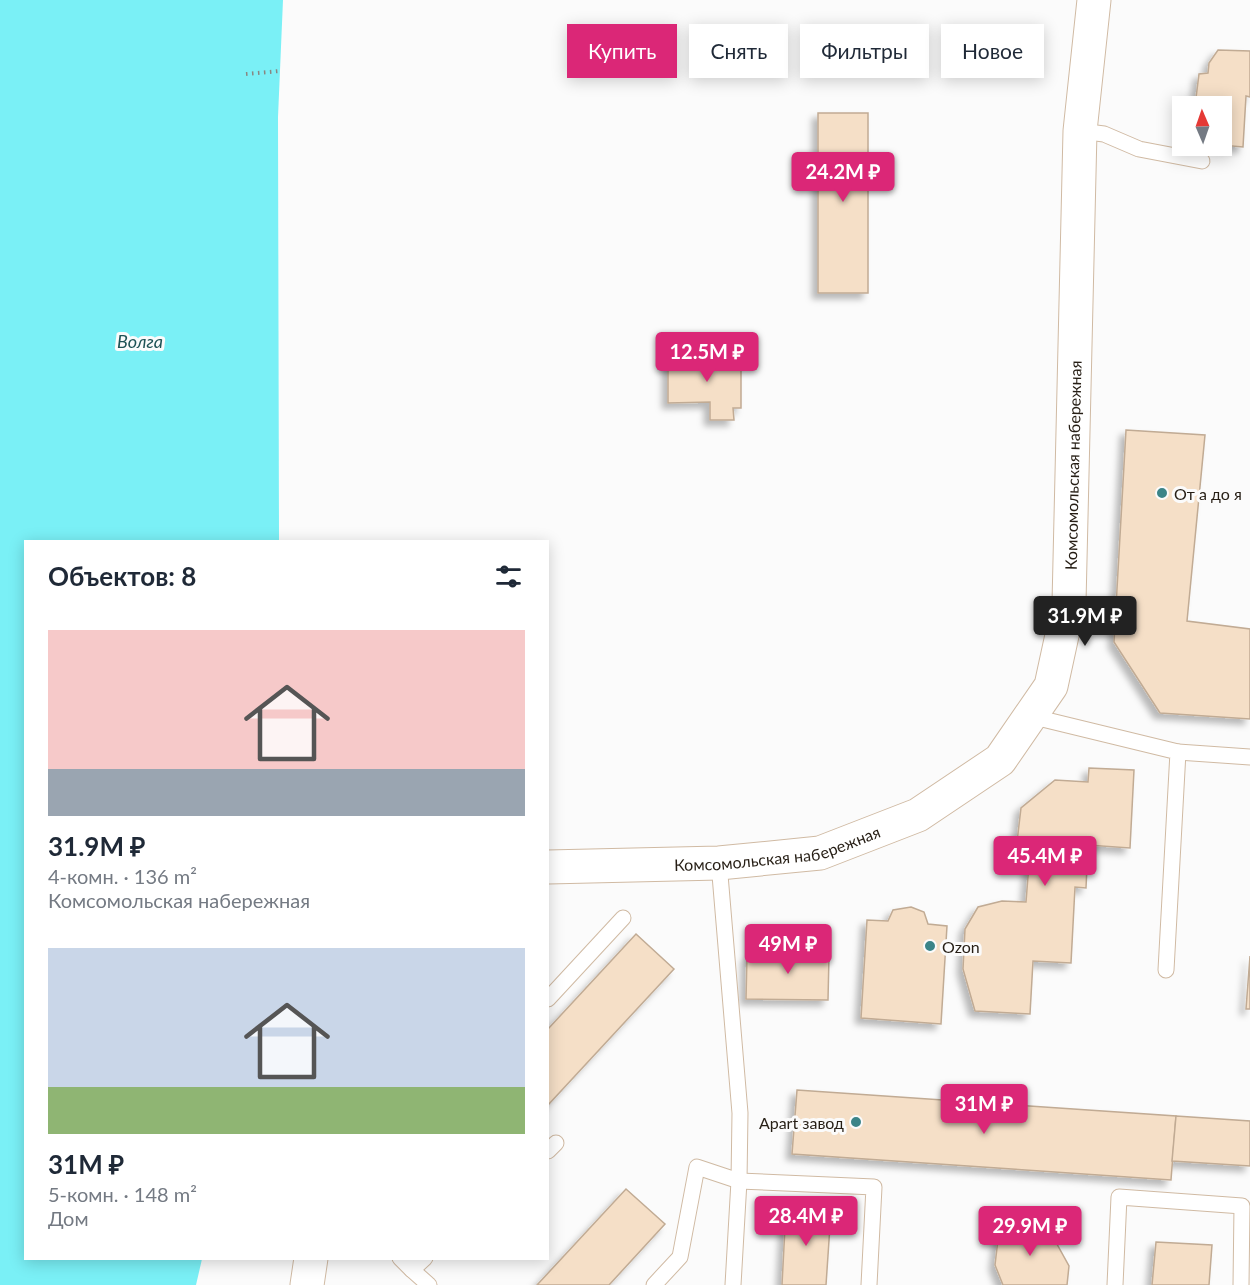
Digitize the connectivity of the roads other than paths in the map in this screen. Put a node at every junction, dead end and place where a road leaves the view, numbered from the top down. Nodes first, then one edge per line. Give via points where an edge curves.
1 (1094, 0) edge
2 (1080, 131) junction
3 (1202, 161) dead end
4 (1030, 716) junction
5 (1178, 752) junction
6 (1250, 758) edge
7 (719, 863) junction
8 (549, 867) edge
9 (623, 918) dead end
10 (1166, 970) dead end
11 (549, 998) edge
12 (739, 1181) junction
13 (311, 1260) edge
14 (402, 1260) edge
15 (423, 1260) edge
16 (412, 1270) junction
17 (307, 1285) edge
18 (429, 1285) edge
19 (654, 1285) edge
20 (732, 1285) edge
21 (869, 1285) edge
22 (1115, 1285) edge
23 (1241, 1285) edge

1 - 2 street, Комсомольская набережная
2 - 3 lane via 1104,134 1139,149
2 - 4 street, Комсомольская набережная via 1069,603 1051,686
4 - 5 lane
4 - 7 street, Комсомольская набережная via 1000,759 918,815 820,854
5 - 6 lane
5 - 10 lane
7 - 8 street, Комсомольская набережная
7 - 12 lane via 740,1113
9 - 11 lane
12 - 19 lane via 697,1167 681,1257
12 - 20 lane
12 - 21 lane via 874,1187
13 - 17 street
14 - 16 lane
15 - 16 lane
16 - 18 lane
22 - 23 lane via 1119,1197 1242,1206

